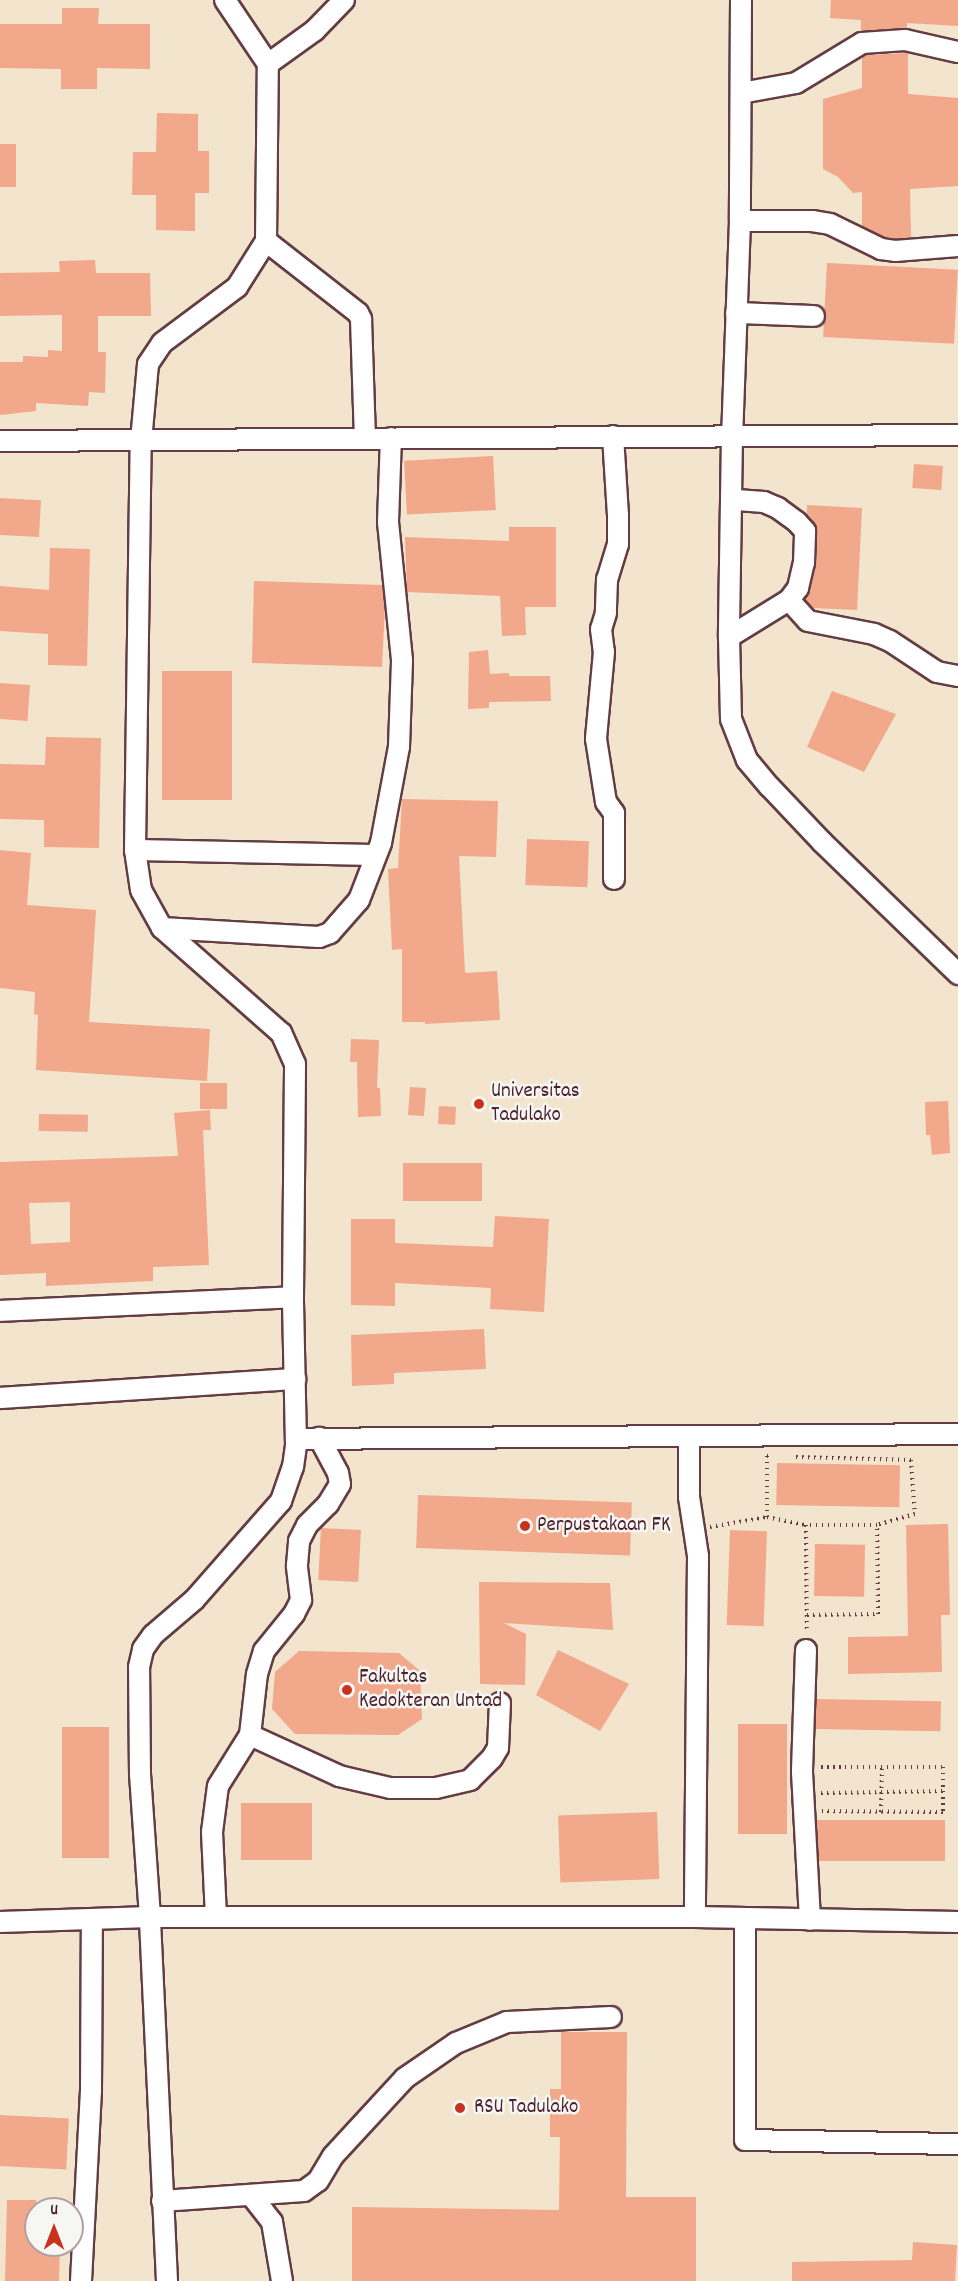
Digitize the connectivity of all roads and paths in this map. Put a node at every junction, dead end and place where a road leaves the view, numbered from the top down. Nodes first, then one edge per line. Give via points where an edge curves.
1 (225, 0) edge
2 (344, 0) edge
3 (741, 0) edge
4 (958, 52) edge
5 (268, 64) junction
6 (741, 93) junction
7 (740, 221) junction
8 (266, 241) junction
9 (958, 246) edge
10 (736, 313) junction
11 (814, 316) dead end
12 (958, 435) edge
13 (613, 436) junction
14 (732, 436) junction
15 (365, 438) junction
16 (391, 438) junction
17 (0, 441) edge
18 (141, 441) junction
19 (733, 500) junction
20 (789, 600) junction
21 (729, 637) junction
22 (958, 676) edge
23 (135, 850) junction
24 (375, 855) junction
25 (614, 879) dead end
26 (162, 928) junction
27 (958, 974) edge
28 (293, 1297) junction
29 (0, 1311) edge
30 (295, 1379) junction
31 (0, 1398) edge
32 (958, 1434) edge
33 (689, 1436) junction
34 (319, 1438) junction
35 (296, 1439) junction
36 (778, 1456) dead end
37 (789, 1456) dead end
38 (767, 1517) junction
39 (806, 1525) junction
40 (877, 1525) junction
41 (692, 1531) junction
42 (807, 1615) junction
43 (806, 1650) joint
44 (500, 1703) dead end
45 (250, 1735) junction
46 (802, 1767) junction
47 (882, 1767) junction
48 (881, 1791) junction
49 (943, 1791) junction
50 (804, 1802) junction
51 (880, 1812) junction
52 (150, 1917) junction
53 (216, 1917) junction
54 (695, 1917) junction
55 (745, 1919) junction
56 (92, 1920) junction
57 (810, 1920) junction
58 (0, 1922) edge
59 (958, 1922) edge
60 (611, 2017) dead end
61 (958, 2144) edge
62 (251, 2195) junction
63 (162, 2201) junction
64 (81, 2281) edge
65 (167, 2281) edge
66 (282, 2281) edge

1 - 5 lane
2 - 5 lane via 314,31
3 - 6 lane
4 - 6 lane via 905,40 862,43 796,83
5 - 8 lane
6 - 7 lane
7 - 9 lane via 830,224 881,249 895,251
7 - 10 lane
8 - 15 lane via 358,313
8 - 18 lane via 237,287 162,343 148,364
10 - 11 lane
10 - 14 lane
12 - 14 lane
13 - 14 lane
13 - 16 lane
13 - 25 lane via 618,543 607,579 606,613 601,628 604,652 596,739 606,802 614,813
14 - 19 lane
15 - 16 lane
15 - 18 lane
16 - 24 lane via 388,522 402,660 399,736 381,843
17 - 18 lane
18 - 23 lane
19 - 20 lane via 764,502 778,508 805,531 804,563 798,588
19 - 21 lane
20 - 21 lane
20 - 22 lane via 808,621 874,634 936,672
21 - 27 lane via 731,719 747,760 822,842
23 - 24 lane
23 - 26 lane via 141,890
24 - 26 lane via 359,900 330,933 319,937
26 - 28 lane via 281,1033 295,1064
28 - 29 lane
28 - 30 lane
30 - 31 lane
30 - 35 lane
32 - 33 lane
33 - 34 lane
33 - 41 lane
34 - 35 lane
34 - 45 lane via 340,1484 299,1541 301,1599 264,1651 257,1674
35 - 52 lane via 293,1467 281,1501 233,1558 143,1649 138,1666
36 - 38 path via 767,1456
37 - 40 path via 912,1460 915,1514
38 - 39 path
38 - 41 path
39 - 40 path
39 - 42 path
40 - 42 path via 878,1614
41 - 54 lane via 698,1556
42 - 43 path
43 - 46 lane
44 - 45 lane via 498,1748 492,1758 470,1780 436,1788 390,1788 339,1776
45 - 53 lane via 218,1786 212,1832
46 - 47 path
46 - 50 lane
47 - 48 path
47 - 49 path via 943,1767
48 - 49 path
48 - 50 path
48 - 51 path
49 - 51 path via 943,1812
50 - 51 path
50 - 57 lane
52 - 53 lane
52 - 56 lane
52 - 63 lane
53 - 54 lane
54 - 55 lane
55 - 57 lane
55 - 61 lane via 745,2140
56 - 58 lane
56 - 64 lane via 91,2091
57 - 59 lane
60 - 62 lane via 507,2022 456,2043 405,2078 333,2156 311,2188
62 - 63 lane
62 - 66 lane via 272,2222
63 - 65 lane

